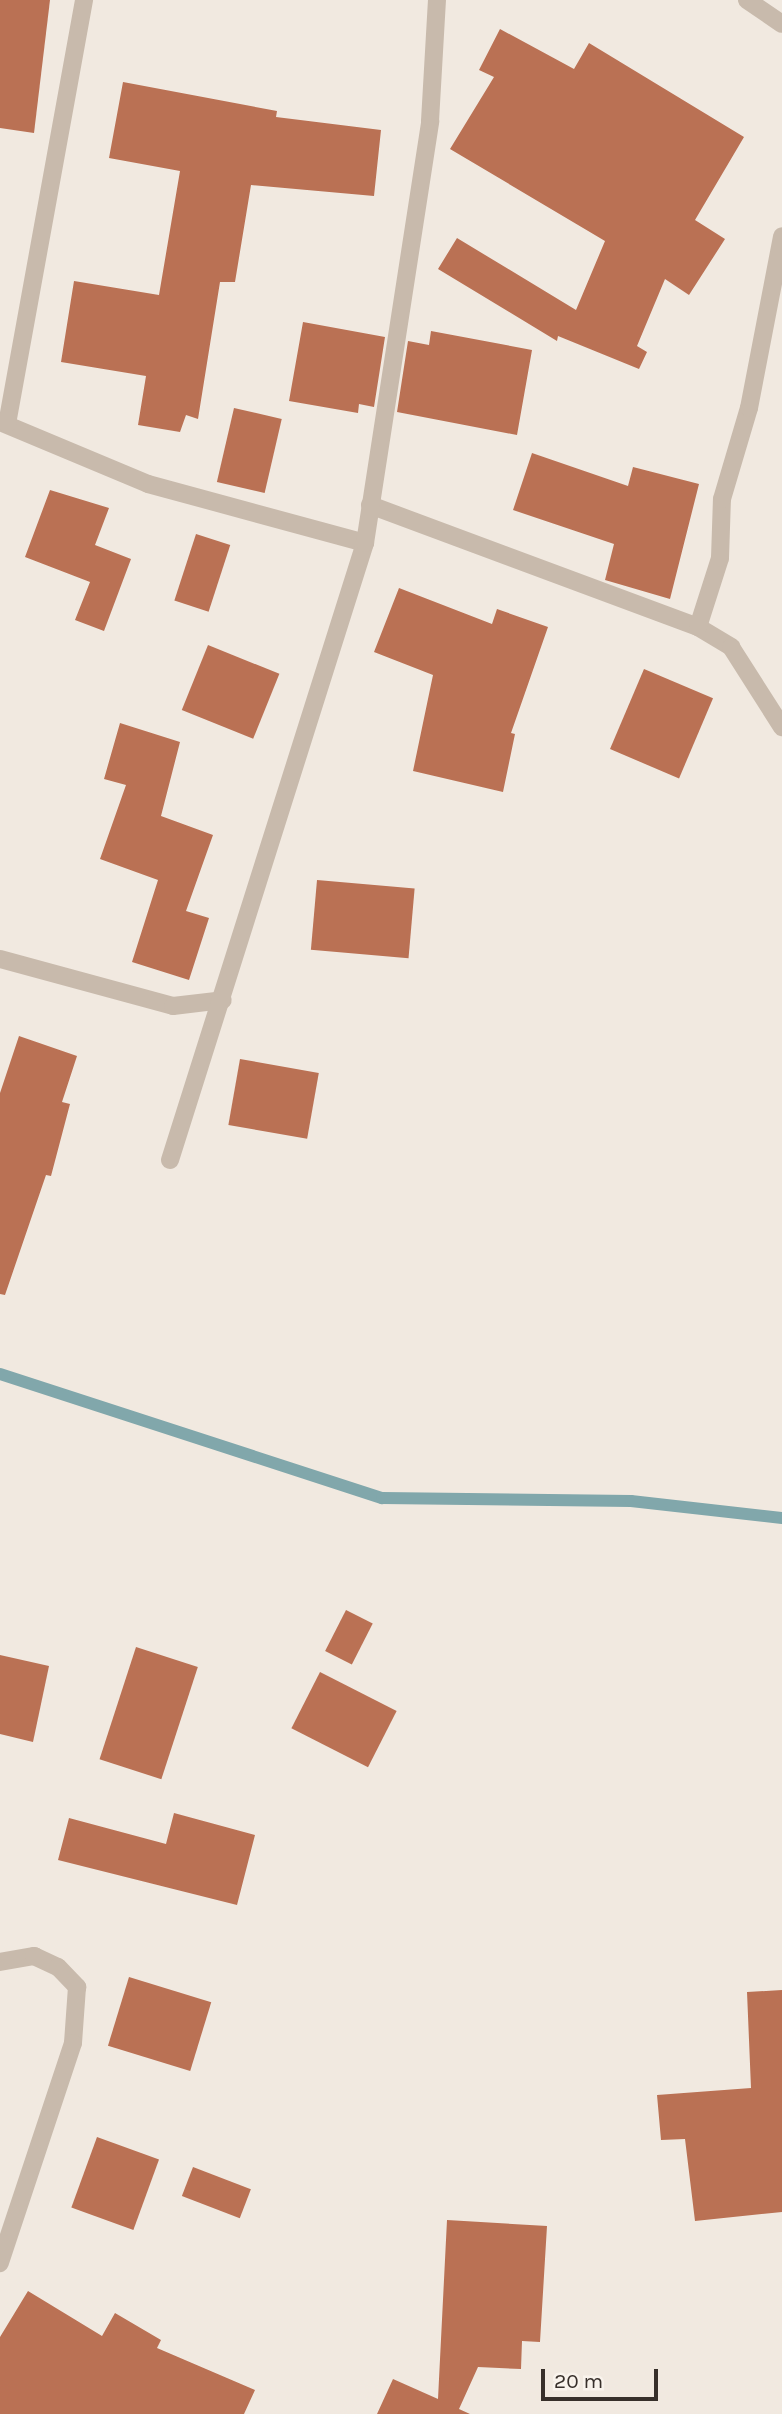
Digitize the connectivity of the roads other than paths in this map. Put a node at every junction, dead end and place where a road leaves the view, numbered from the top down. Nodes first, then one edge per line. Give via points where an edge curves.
1 (84, 0) edge
2 (437, 0) edge
3 (747, 0) edge
4 (782, 24) edge
5 (782, 236) edge
6 (4, 423) edge
7 (370, 505) junction
8 (365, 542) junction
9 (698, 627) junction
10 (782, 727) edge
11 (0, 959) edge
12 (223, 1000) junction
13 (170, 1160) dead end
14 (0, 1962) edge
15 (0, 2263) edge

1 - 6 street
2 - 7 street via 430,121
3 - 4 street
5 - 9 street via 749,408 722,499 720,558
6 - 8 street via 148,484
7 - 8 street
7 - 9 street
8 - 12 street
9 - 10 street via 731,647
11 - 12 street via 173,1006
12 - 13 street
14 - 15 street via 34,1956 58,1967 77,1987 73,2043

